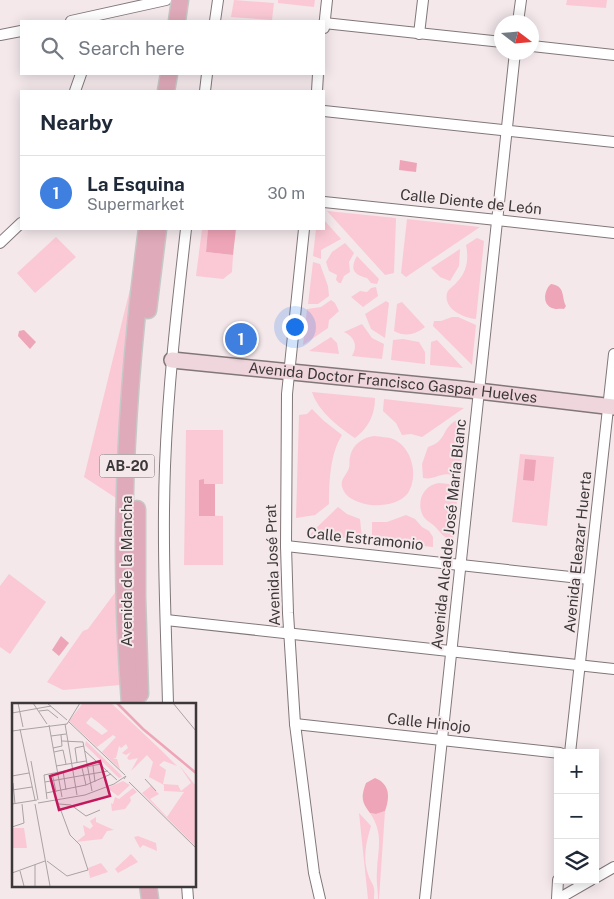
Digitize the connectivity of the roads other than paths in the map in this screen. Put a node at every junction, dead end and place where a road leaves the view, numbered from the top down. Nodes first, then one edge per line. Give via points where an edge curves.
1 (166, 0) edge
2 (180, 0) edge
3 (189, 0) edge
4 (218, 0) edge
5 (327, 0) edge
6 (423, 0) edge
7 (520, 0) edge
8 (117, 12) junction
9 (519, 15) edge
10 (76, 20) edge
11 (107, 20) edge
12 (177, 20) edge
13 (186, 20) edge
14 (215, 20) edge
15 (324, 20) edge
16 (325, 23) edge
17 (20, 31) edge
18 (419, 34) junction
19 (0, 35) edge
20 (494, 41) edge
21 (539, 47) edge
22 (614, 55) edge
23 (514, 60) edge
24 (81, 75) edge
25 (169, 75) edge
26 (179, 75) edge
27 (207, 75) edge
28 (318, 75) edge
29 (75, 90) edge
30 (166, 90) edge
31 (177, 90) edge
32 (205, 90) edge
33 (317, 90) edge
34 (325, 111) edge
35 (506, 131) junction
36 (614, 142) edge
37 (325, 202) edge
38 (497, 220) junction
39 (20, 224) edge
40 (147, 230) edge
41 (158, 230) edge
42 (186, 230) edge
43 (304, 230) edge
44 (614, 233) edge
45 (0, 243) edge
46 (614, 354) edge
47 (172, 360) junction
48 (289, 371) junction
49 (479, 391) junction
50 (611, 407) edge
51 (286, 546) junction
52 (462, 565) junction
53 (589, 579) junction
54 (166, 620) junction
55 (290, 634) junction
56 (451, 652) junction
57 (580, 665) junction
58 (614, 669) edge
59 (130, 703) edge
60 (141, 703) edge
61 (168, 703) edge
62 (295, 724) junction
63 (443, 739) junction
64 (570, 749) edge
65 (554, 752) edge
66 (614, 867) edge
67 (599, 876) edge
68 (558, 884) edge
69 (584, 884) edge
70 (148, 886) edge
71 (158, 886) edge
72 (187, 886) edge
73 (150, 899) edge
74 (160, 899) edge
75 (188, 899) edge
76 (320, 899) edge
77 (425, 899) edge
78 (558, 899) edge

1 - 8 street
2 - 12 main road
3 - 13 main road
4 - 14 street
5 - 15 street
6 - 18 street
7 - 9 street
8 - 10 street
8 - 11 street
16 - 18 street
17 - 19 street
18 - 20 street
21 - 22 street
23 - 35 street, Avenida Alcalde José María Blanc
24 - 29 street
25 - 30 main road
26 - 31 main road
27 - 32 street
28 - 33 street
34 - 35 street
35 - 36 street
35 - 38 street, Avenida Alcalde José María Blanc
37 - 38 street, Calle Diente de León
38 - 44 street, Calle Diente de León
38 - 49 street, Avenida Alcalde José María Blanc
39 - 45 street
40 - 59 main road, Avenida de la Mancha / AB-20 via 132,371 126,496 125,613
41 - 60 main road, Avenida de la Mancha / AB-20 via 142,379 136,497
42 - 47 street
43 - 48 street, Avenida José Prat
46 - 50 street, Avenida Eleazar Huerta
47 - 48 street, Avenida Doctor Francisco Gaspar Huelves
47 - 54 street via 165,468
48 - 49 street, Avenida Doctor Francisco Gaspar Huelves
48 - 51 street, Avenida José Prat
49 - 50 street, Avenida Doctor Francisco Gaspar Huelves
49 - 52 street, Avenida Alcalde José María Blanc
50 - 53 street, Avenida Eleazar Huerta
51 - 52 street, Calle Estramonio
51 - 55 street, Avenida José Prat
52 - 53 street, Calle Estramonio
52 - 56 street, Avenida Alcalde José María Blanc
53 - 57 street, Avenida Eleazar Huerta
54 - 55 street
54 - 61 street
55 - 56 street
55 - 62 street, Avenida José Prat
56 - 57 street
56 - 63 street, Avenida Alcalde José María Blanc
57 - 58 street
57 - 64 street, Avenida Eleazar Huerta
62 - 63 street, Calle Hinojo
62 - 76 street, Avenida José Prat
63 - 65 street, Calle Hinojo
63 - 77 street, Avenida Alcalde José María Blanc
66 - 67 street
68 - 78 street
69 - 78 street
70 - 73 main road
71 - 74 main road
72 - 75 street

